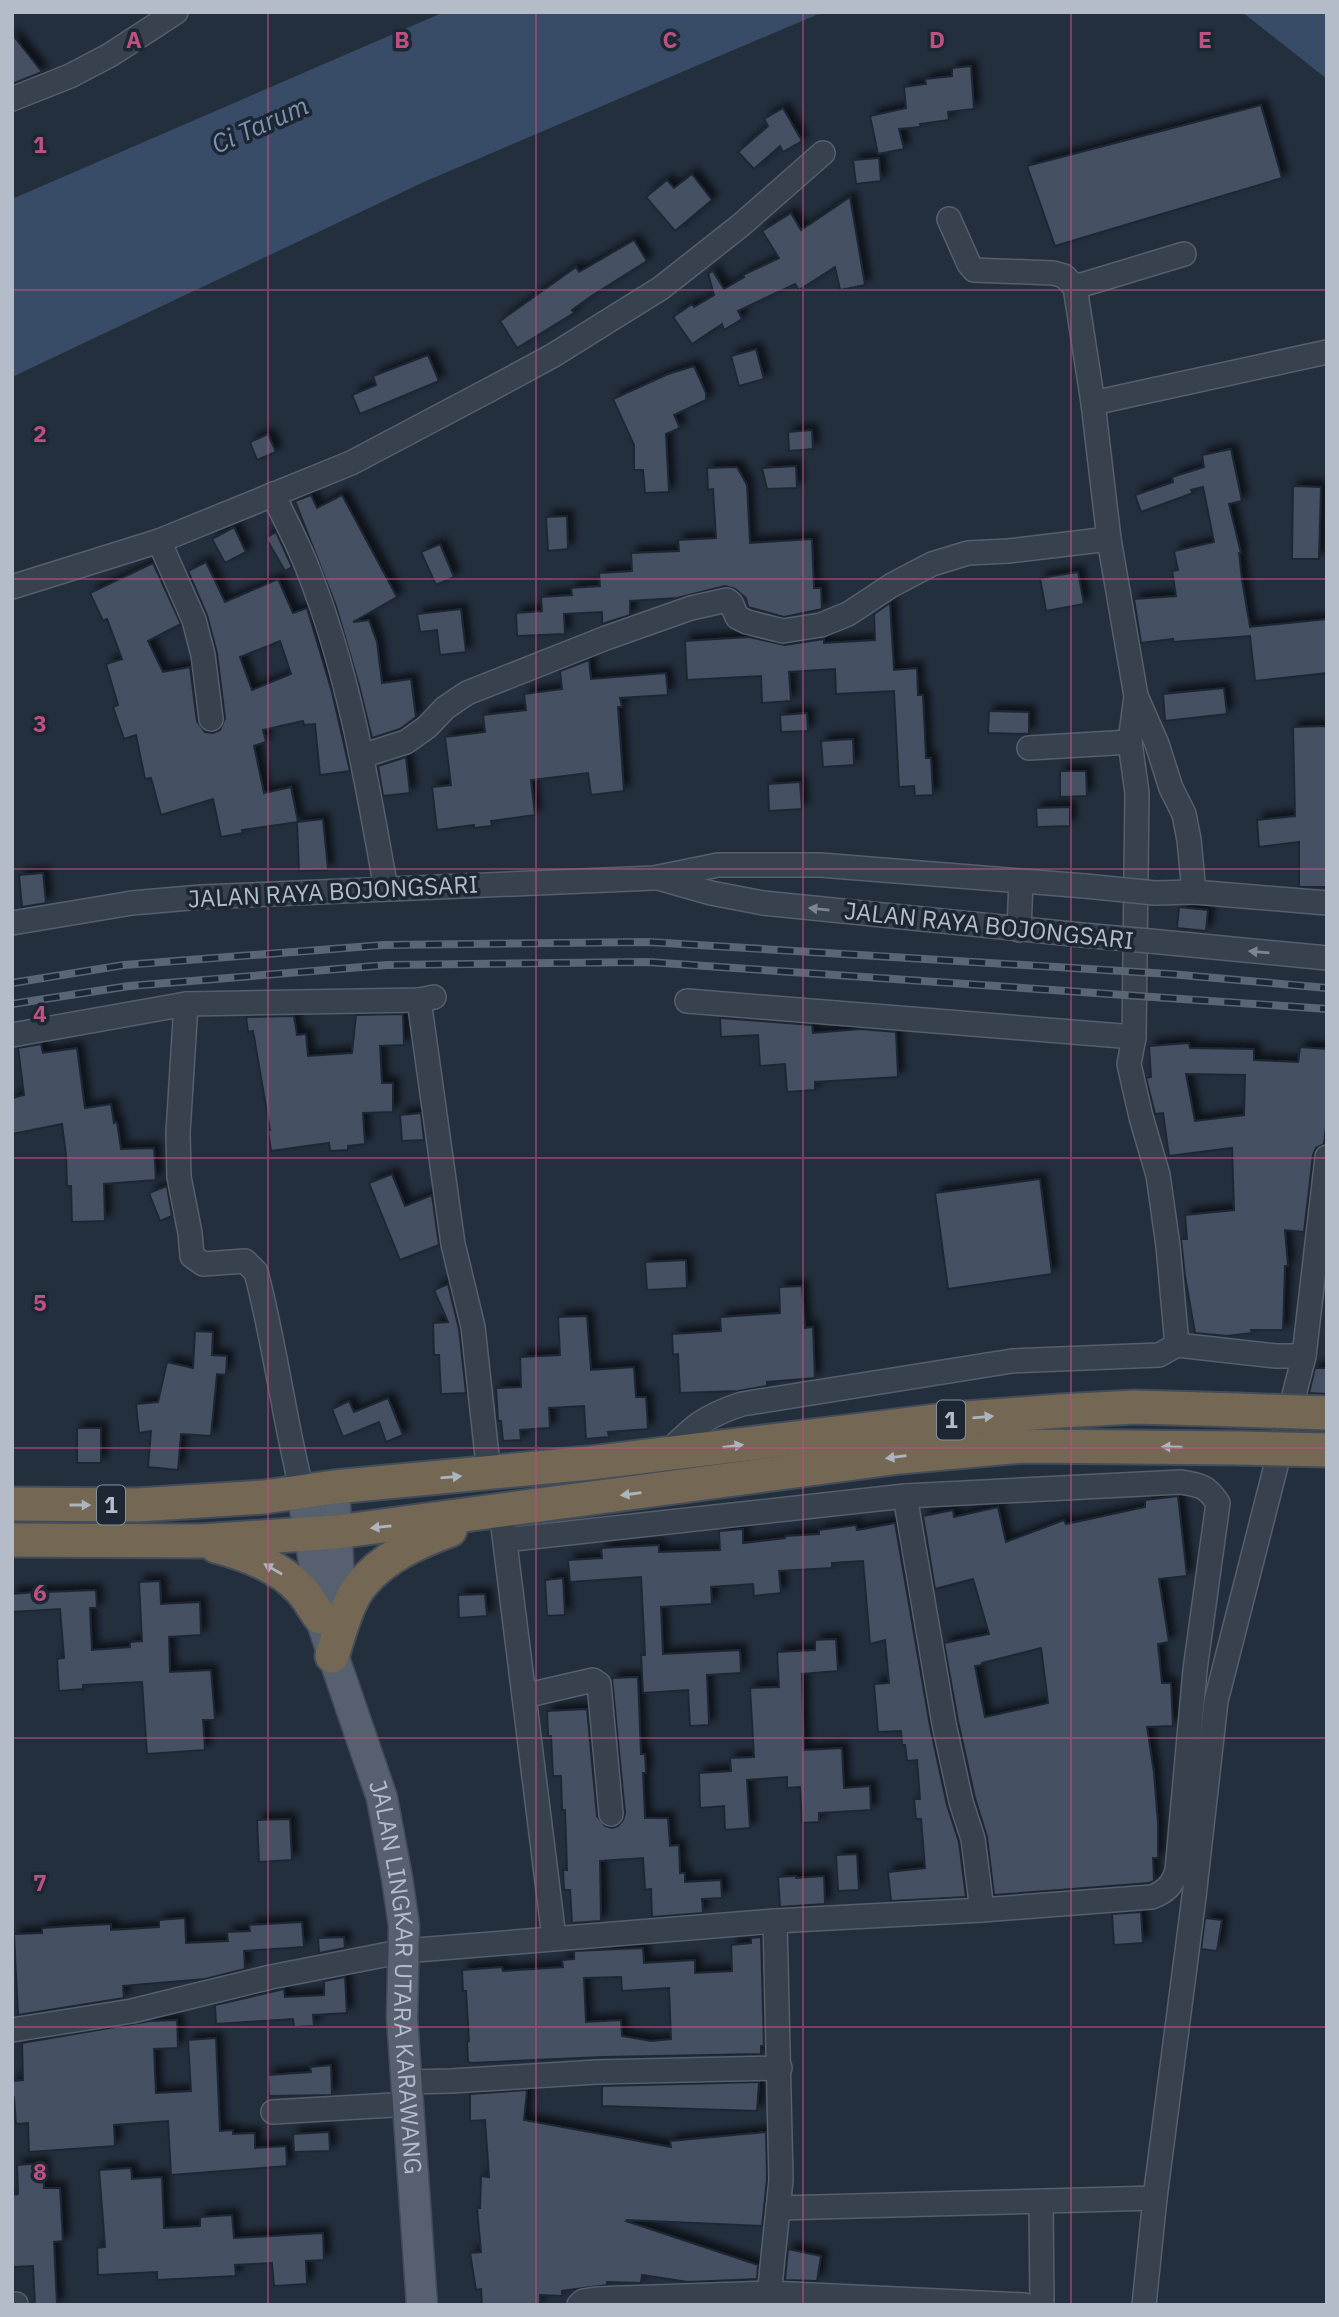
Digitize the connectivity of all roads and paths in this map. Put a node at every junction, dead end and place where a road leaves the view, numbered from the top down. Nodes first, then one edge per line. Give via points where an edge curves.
1 (176, 12) edge
2 (12, 99) edge
3 (823, 153) dead end
4 (948, 219) dead end
5 (1184, 254) dead end
6 (1075, 287) junction
7 (1327, 352) edge
8 (1093, 403) junction
9 (273, 494) junction
10 (1109, 539) junction
11 (159, 541) junction
12 (12, 587) edge
13 (1136, 696) junction
14 (211, 719) dead end
15 (1130, 742) junction
16 (1029, 748) dead end
17 (362, 756) junction
18 (1171, 788) junction
19 (1137, 793) junction
20 (654, 878) junction
21 (1021, 881) junction
22 (386, 889) junction
23 (1194, 891) junction
24 (1327, 903) edge
25 (12, 923) edge
26 (1019, 930) junction
27 (1327, 958) edge
28 (687, 1000) dead end
29 (186, 1004) junction
30 (12, 1035) edge
31 (1134, 1037) junction
32 (1327, 1157) edge
33 (1177, 1345) junction
34 (1304, 1356) junction
35 (1327, 1413) edge
36 (1327, 1450) edge
37 (665, 1455) junction
38 (489, 1474) junction
39 (334, 1487) junction
40 (302, 1491) junction
41 (905, 1496) junction
42 (12, 1504) edge
43 (503, 1525) junction
44 (323, 1533) junction
45 (12, 1540) edge
46 (200, 1541) junction
47 (320, 1617) junction
48 (332, 1656) junction
49 (524, 1696) junction
50 (611, 1814) dead end
51 (982, 1910) junction
52 (775, 1921) junction
53 (554, 1938) junction
54 (404, 1951) junction
55 (12, 2030) edge
56 (780, 2068) junction
57 (408, 2093) junction
58 (273, 2112) dead end
59 (1155, 2198) junction
60 (1041, 2201) junction
61 (778, 2207) junction
62 (768, 2299) edge
63 (422, 2305) edge
64 (579, 2305) edge
65 (1024, 2305) edge
66 (1042, 2305) edge
67 (1144, 2305) edge

1 - 2 street via 110,55
3 - 9 street via 661,288 597,328 351,463
4 - 6 street via 974,270 1052,273 1064,276
5 - 6 street
6 - 8 street
7 - 8 street
8 - 10 street
9 - 11 street
9 - 17 street via 309,571 339,662
10 - 13 street
10 - 17 street via 968,553 932,564 821,625 783,631 747,622 737,617 727,600 691,608 467,693 407,742
11 - 12 street
11 - 14 street via 194,620
13 - 15 street
13 - 18 street
15 - 16 street
15 - 19 street
17 - 22 street
18 - 19 street
18 - 23 street via 1185,814
19 - 31 street
20 - 21 street, JALAN RAYA BOJONGSARI via 718,865 766,864
20 - 22 street, JALAN RAYA BOJONGSARI
26 -> 20 street, JALAN RAYA BOJONGSARI via 763,903
21 - 23 street, JALAN RAYA BOJONGSARI, bridge via 1155,893
21 - 26 street
22 - 25 street, JALAN RAYA BOJONGSARI via 118,905
23 - 24 street, JALAN RAYA BOJONGSARI
27 -> 26 street, JALAN RAYA BOJONGSARI, bridge
28 - 31 street
29 - 30 street
29 - 38 street via 426,998 453,1244 473,1327
29 - 40 street via 179,1177 192,1256 203,1265 245,1261 256,1272
31 - 33 street via 1129,1064 1158,1175
32 - 34 street
33 - 34 street
33 - 37 street via 1159,1355 1012,1361 742,1404 705,1418
34 - 59 street via 1216,1701
37 -> 35 highway, 1, bridge via 952,1419 1047,1412 1135,1407
36 -> 43 highway, 1, bridge via 1107,1445 900,1457
37 - 38 highway, 1
39 -> 38 highway, 1
39 - 40 highway, 1
39 - 44 main road, JALAN LINGKAR UTARA KARAWANG
42 -> 40 highway, 1 via 137,1505
40 - 44 main road, JALAN LINGKAR UTARA KARAWANG
41 - 43 street
41 - 51 street via 944,1724 973,1839
41 - 51 street via 1181,1482 1210,1490 1218,1503 1172,1885 1152,1897
43 -> 44 highway, 1
43 - 48 highway via 422,1540 398,1553 360,1586
43 - 49 street
44 - 46 highway, 1
44 - 47 main road, JALAN LINGKAR UTARA KARAWANG via 315,1568
44 - 48 main road, JALAN LINGKAR UTARA KARAWANG via 340,1597
45 - 46 highway, 1
47 -> 46 highway via 301,1590 267,1564
47 - 48 main road, JALAN LINGKAR UTARA KARAWANG
48 - 54 main road, JALAN LINGKAR UTARA KARAWANG via 382,1798 404,1926
49 - 50 street via 593,1680 599,1684
49 - 53 street
51 - 52 street
52 - 53 street
52 - 56 street
53 - 54 street
54 - 55 street via 132,2011
54 - 57 main road, JALAN LINGKAR UTARA KARAWANG via 402,2018
56 - 57 street via 451,2081
56 - 61 street
57 - 58 street
57 - 63 main road, JALAN LINGKAR UTARA KARAWANG
59 - 60 street
59 - 67 street
60 - 61 street
60 - 66 street
61 - 62 street
62 - 64 street via 596,2299
62 - 65 street

